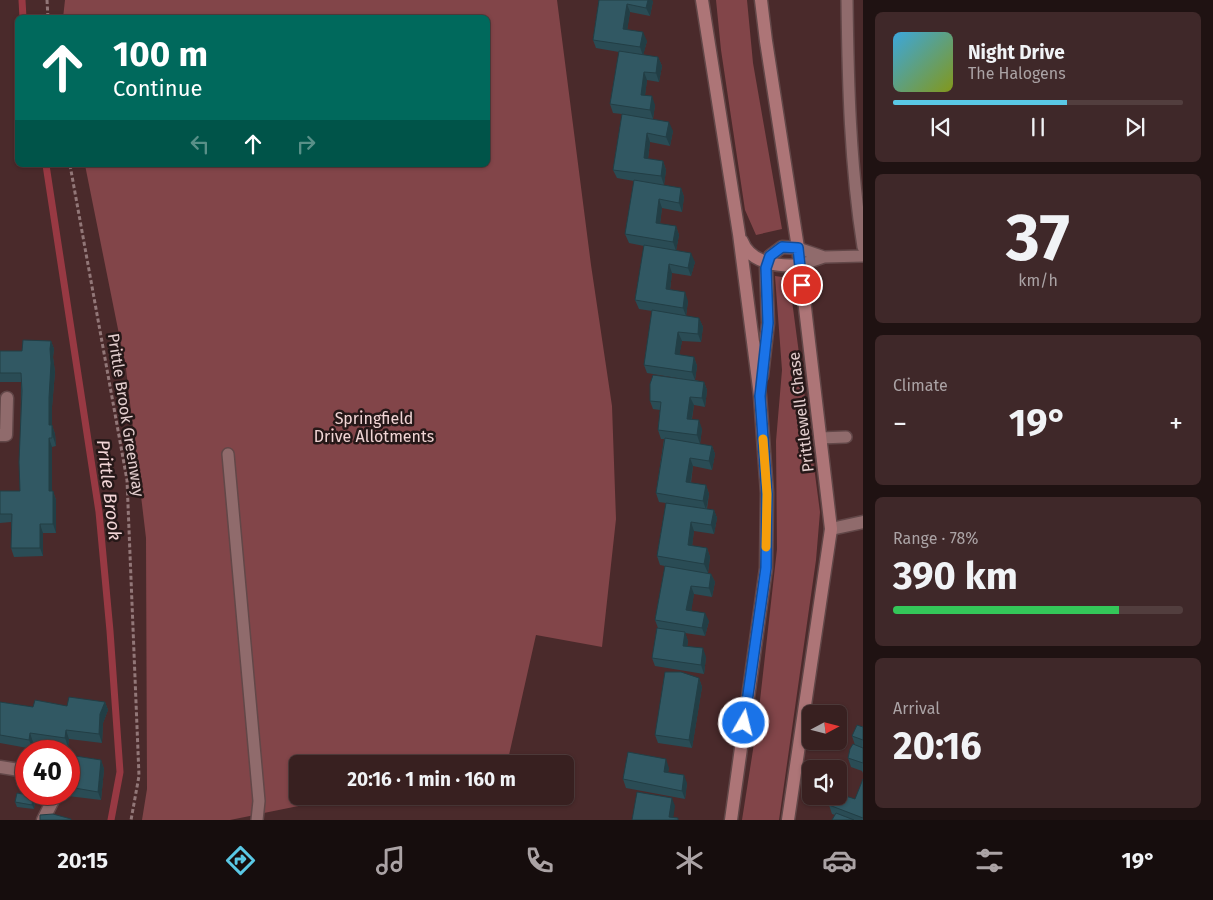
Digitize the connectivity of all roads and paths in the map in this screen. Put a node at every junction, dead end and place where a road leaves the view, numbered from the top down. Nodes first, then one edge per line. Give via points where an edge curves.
1 (47, 0) edge
2 (702, 0) edge
3 (762, 0) edge
4 (846, 0) edge
5 (48, 15) edge
6 (70, 167) edge
7 (860, 206) edge
8 (739, 234) junction
9 (863, 247) edge
10 (798, 248) junction
11 (863, 256) edge
12 (824, 257) junction
13 (768, 263) junction
14 (800, 265) junction
15 (760, 396) junction
16 (7, 398) dead end
17 (3, 435) edge
18 (846, 437) dead end
19 (820, 438) junction
20 (228, 454) dead end
21 (863, 522) edge
22 (831, 529) junction
23 (0, 767) edge
24 (15, 769) edge
25 (50, 805) edge
26 (43, 820) edge
27 (131, 820) edge
28 (257, 820) edge
29 (731, 820) edge
30 (788, 820) edge

1 - 5 path
2 - 8 street
3 - 10 street, Prittlewell Chase
4 - 7 lane via 848,92
6 - 27 path, Prittle Brook Greenway via 127,480 139,776
7 - 9 lane
8 - 13 street via 744,247 752,255
8 - 15 street
10 - 12 lane
10 - 13 street via 782,247 770,256
10 - 14 street, Prittlewell Chase
11 - 12 lane
12 - 14 lane
13 - 14 street via 783,267
13 - 15 street via 768,323
14 - 19 street, Prittlewell Chase
15 - 29 street via 767,494 766,568
16 - 17 street
18 - 19 lane
19 - 22 street, Prittlewell Chase
20 - 28 lane via 259,801
21 - 22 street
22 - 30 street, Prittlewell Chase
23 - 24 street
25 - 26 street

